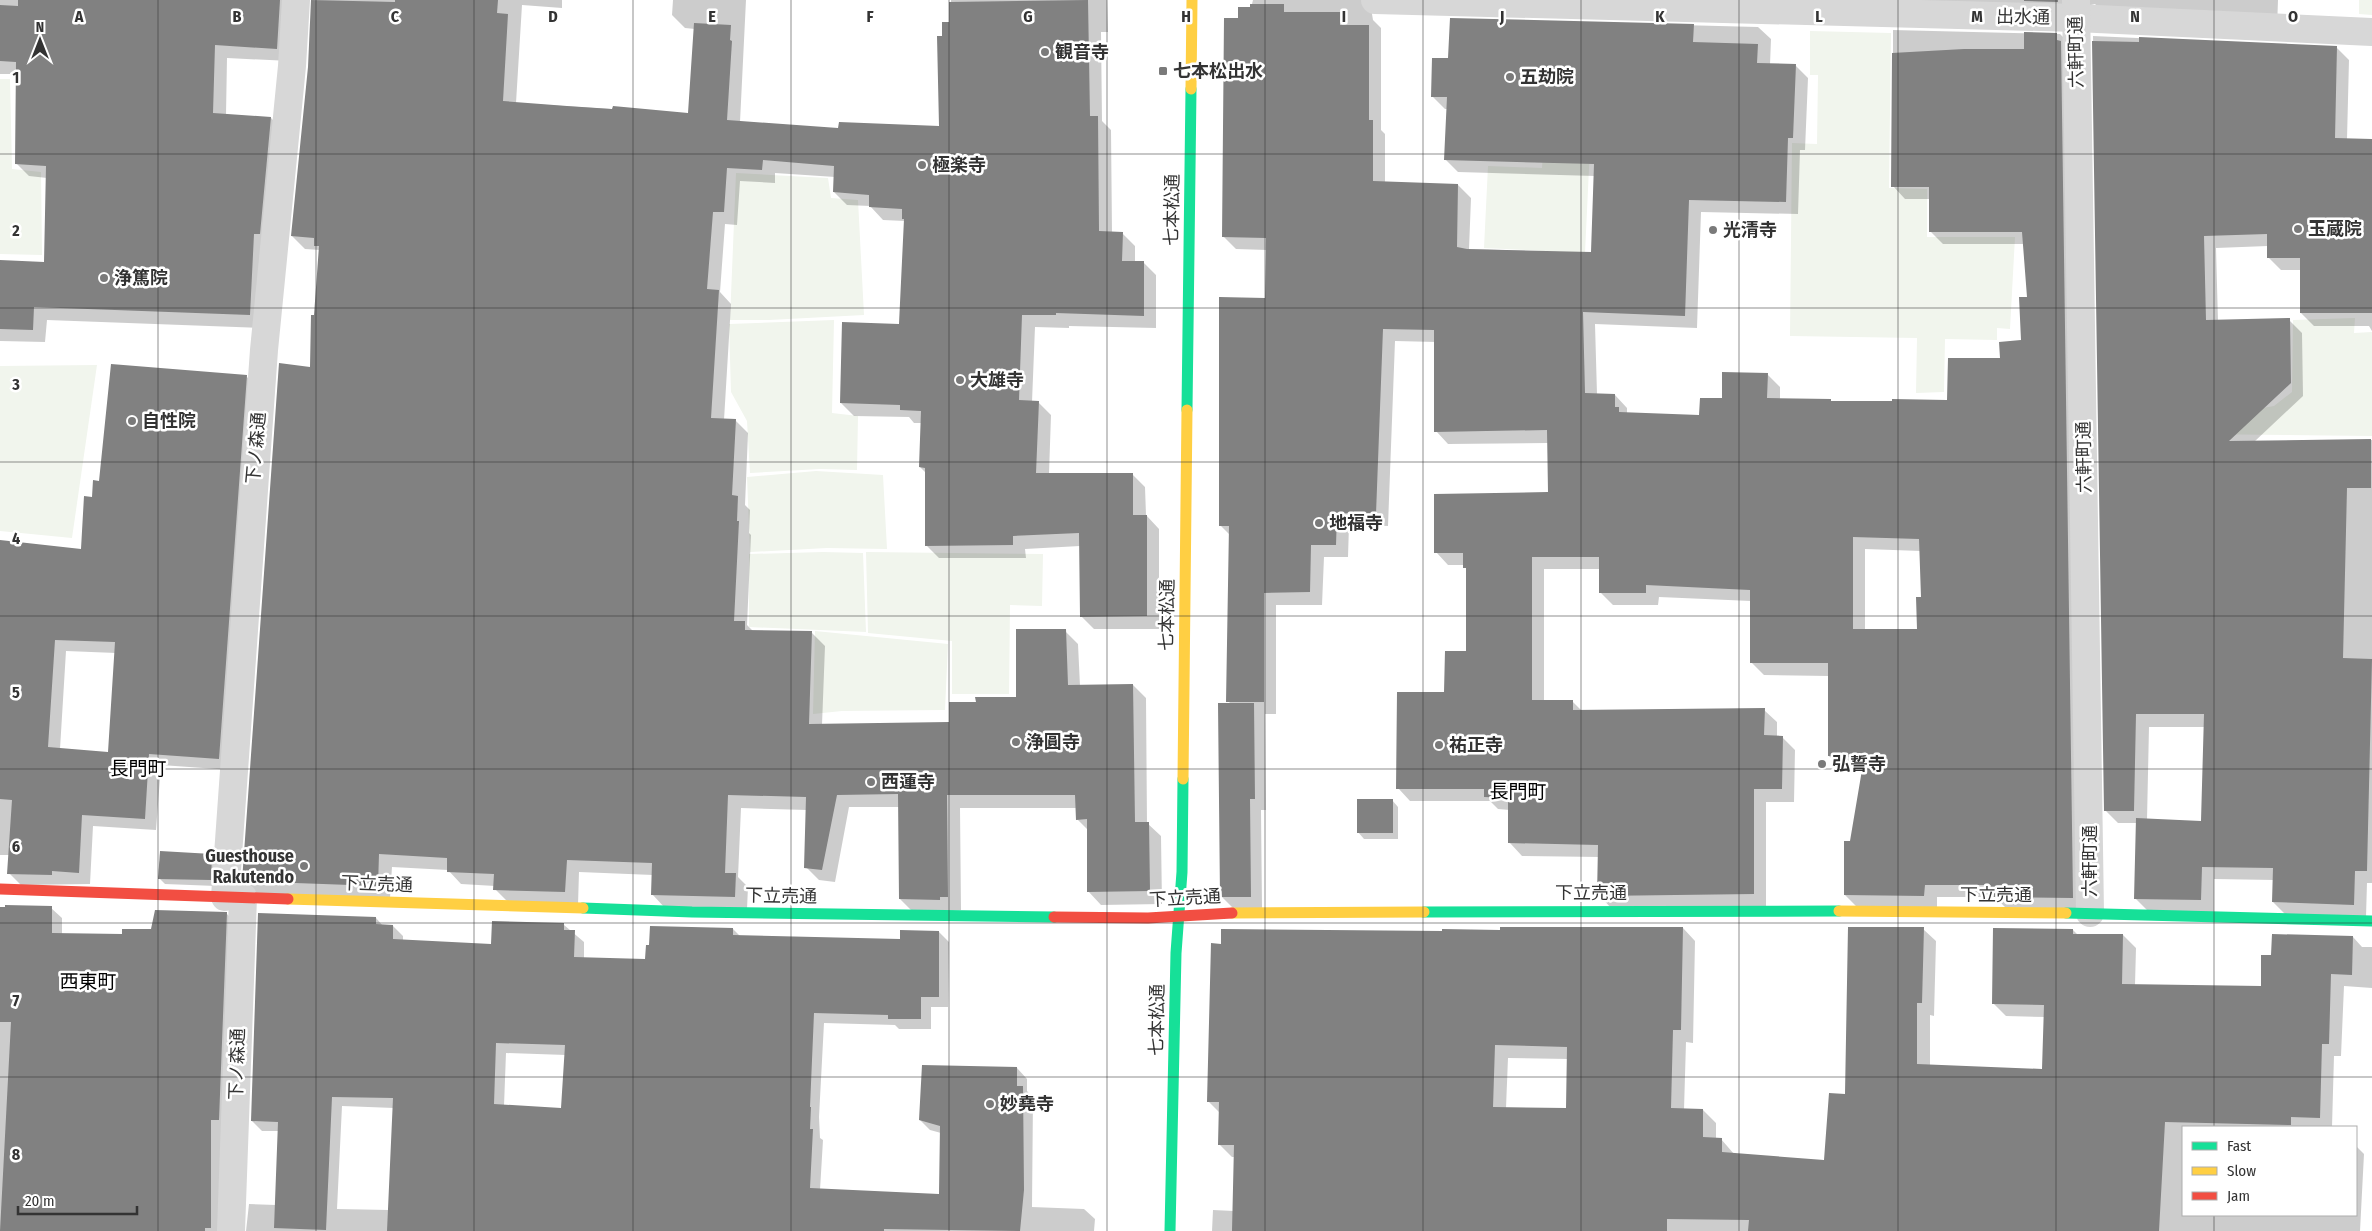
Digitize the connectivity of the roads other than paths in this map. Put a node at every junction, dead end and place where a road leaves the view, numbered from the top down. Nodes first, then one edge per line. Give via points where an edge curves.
1 (296, 0) edge
2 (1192, 0) edge
3 (1374, 0) edge
4 (2076, 9) edge
5 (2372, 32) edge
6 (0, 888) edge
7 (234, 897) junction
8 (2090, 913) junction
9 (1179, 916) junction
10 (2372, 922) edge
11 (231, 1231) edge
12 (1170, 1231) edge

1 - 7 street, 下ノ森通 via 254,472
2 - 9 street, 七本松通
3 - 4 street, 出水通
4 - 5 street, 出水通
4 - 8 street, 六軒町通
6 - 7 street, 下立売通
7 - 9 street, 下立売通 via 692,912
7 - 11 street, 下ノ森通
8 - 9 street, 下立売通 via 1742,909 1217,913
8 - 10 street, 下立売通
9 - 12 street, 七本松通

